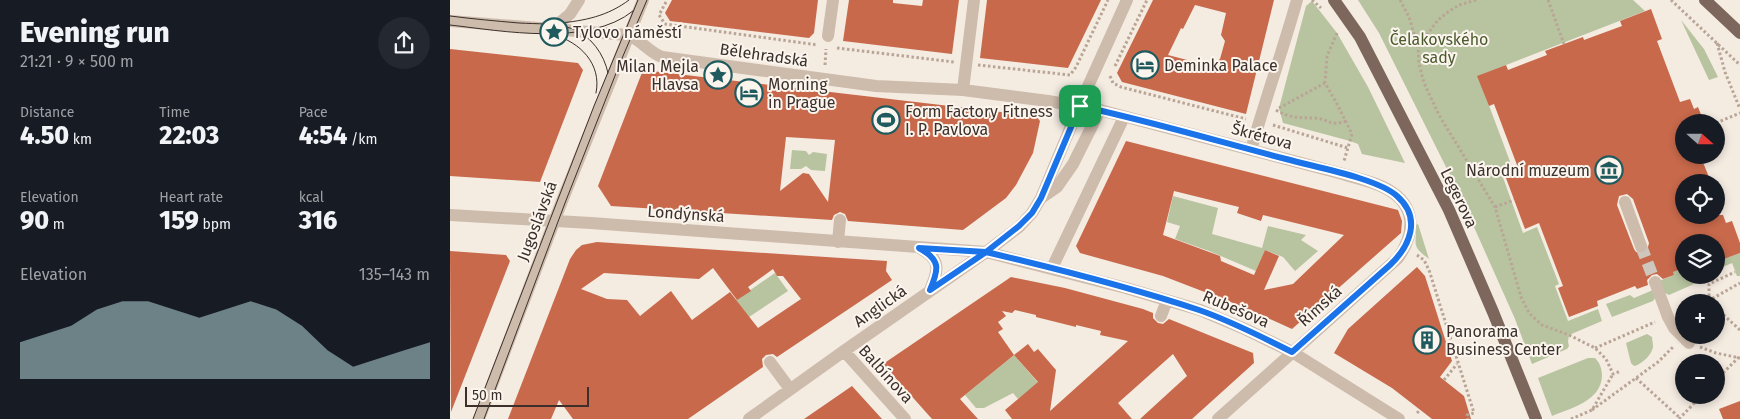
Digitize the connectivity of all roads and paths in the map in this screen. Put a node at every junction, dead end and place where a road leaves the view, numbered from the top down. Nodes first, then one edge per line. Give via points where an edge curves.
1 (579, 0) edge
2 (643, 0) edge
3 (833, 0) edge
4 (974, 0) edge
5 (1108, 0) edge
6 (1127, 0) edge
7 (1147, 0) edge
8 (1297, 0) edge
9 (1312, 0) edge
10 (1334, 0) edge
11 (1400, 0) edge
12 (1476, 0) edge
13 (1548, 0) edge
14 (1671, 0) edge
15 (1705, 0) edge
16 (666, 2) dead end
17 (1324, 12) dead end
18 (450, 21) edge
19 (1735, 23) edge
20 (552, 29) junction
21 (1740, 33) edge
22 (627, 35) junction
23 (1341, 37) dead end
24 (828, 41) junction
25 (1717, 43) junction
26 (1564, 44) dead end
27 (1418, 47) junction
28 (966, 64) junction
29 (1740, 65) edge
30 (823, 80) junction
31 (1324, 83) junction
32 (963, 90) junction
33 (1080, 106) junction
34 (1740, 108) edge
35 (1100, 110) junction
36 (1250, 110) dead end
37 (1740, 113) edge
38 (1124, 117) junction
39 (1725, 119) edge
40 (1346, 121) junction
41 (1273, 126) dead end
42 (1348, 148) junction
43 (1251, 150) junction
44 (1339, 173) junction
45 (1041, 198) junction
46 (1514, 200) dead end
47 (1625, 202) dead end
48 (1495, 207) junction
49 (450, 215) edge
50 (840, 220) dead end
51 (554, 222) junction
52 (1412, 230) joint
53 (838, 242) junction
54 (1641, 246) tunnel mouth
55 (919, 248) junction
56 (986, 252) junction
57 (1416, 254) dead end
58 (1052, 268) junction
59 (1735, 272) dead end
60 (1655, 282) tunnel mouth
61 (1740, 283) edge
62 (930, 290) junction
63 (1708, 294) edge
64 (1721, 294) edge
65 (1167, 300) junction
66 (1161, 316) dead end
67 (1725, 316) edge
68 (1668, 317) junction
69 (1675, 329) edge
70 (1740, 330) edge
71 (1681, 344) edge
72 (1695, 344) edge
73 (1595, 348) junction
74 (844, 351) junction
75 (1292, 352) junction
76 (1739, 357) edge
77 (770, 362) dead end
78 (1458, 363) junction
79 (1445, 371) dead end
80 (1621, 371) dead end
81 (1725, 371) edge
82 (1449, 374) junction
83 (1613, 374) junction
84 (1636, 378) junction
85 (1444, 380) dead end
86 (790, 389) junction
87 (1693, 404) edge
88 (1592, 410) junction
89 (1679, 418) edge
90 (479, 419) edge
91 (749, 419) edge
92 (905, 419) edge
93 (1218, 419) edge
94 (1399, 419) edge
95 (1468, 419) edge
96 (1536, 419) edge
97 (1571, 419) edge

1 - 20 street via 570,14
2 - 22 street, Jugoslávská
3 - 24 street
4 - 28 street
5 - 28 path via 1070,75
6 - 33 street, Anglická
7 - 36 path via 1109,77 1113,83 1247,120
8 - 43 street
9 - 17 path
10 - 96 main road, Legerova via 1360,37 1449,210
11 - 27 path
12 - 27 path via 1443,16
13 - 26 path
14 - 25 path
15 - 19 main road
16 - 24 path via 659,15 665,24
18 - 20 street, Bělehradská
19 - 21 main road
20 - 22 street, Bělehradská
22 - 30 street, Bělehradská via 662,57
22 - 51 street, Jugoslávská
23 - 31 path via 1337,31 1327,56
24 - 28 path
24 - 30 path
25 - 29 path
25 - 34 path
27 - 48 path via 1424,83 1439,115
28 - 32 street
30 - 32 street, Bělehradská
31 - 40 path
31 - 40 path via 1276,110 1285,116 1316,118 1331,124
32 - 33 street, Bělehradská
33 - 35 street, Škrétova
33 - 45 street, Anglická
35 - 38 street, Škrétova
35 - 45 street via 1058,187
37 - 39 path
38 - 43 street, Škrétova
38 - 58 street
40 - 42 path via 1352,134
41 - 42 path
42 - 44 path
43 - 44 street, Škrétova
44 - 52 street, Škrétova via 1372,183 1397,196 1408,209
45 - 56 street, Anglická via 1019,226
46 - 48 path
47 - 54 street
48 - 73 path via 1521,297 1529,313 1542,325
49 - 51 street, Londýnská
50 - 53 street
51 - 53 street, Londýnská
51 - 90 street, Jugoslávská
52 - 75 street, Římská via 1398,258
53 - 55 street, Londýnská
55 - 56 street, Londýnská
55 - 62 street via 931,254 936,264 936,276
56 - 58 street, Rubešova
56 - 62 street, Anglická
57 - 78 path via 1429,270
58 - 65 street, Rubešova
59 - 63 path via 1709,284
60 - 68 street
61 - 64 path
62 - 74 street, Anglická
65 - 66 street
65 - 75 street, Rubešova via 1200,310
67 - 70 path
68 - 69 street
68 - 73 path
71 - 84 path
72 - 76 path via 1716,353
73 - 83 path via 1606,359
74 - 86 street, Anglická
74 - 92 street, Balbínova
75 - 93 street, Římská
75 - 94 street, Rubešova
76 - 81 path
77 - 86 street
78 - 82 path
78 - 95 path via 1474,413 1467,416
79 - 82 path
80 - 83 path
82 - 85 path
83 - 88 path
84 - 88 path
84 - 89 path
86 - 91 street, Anglická
87 - 89 path
88 - 97 path

